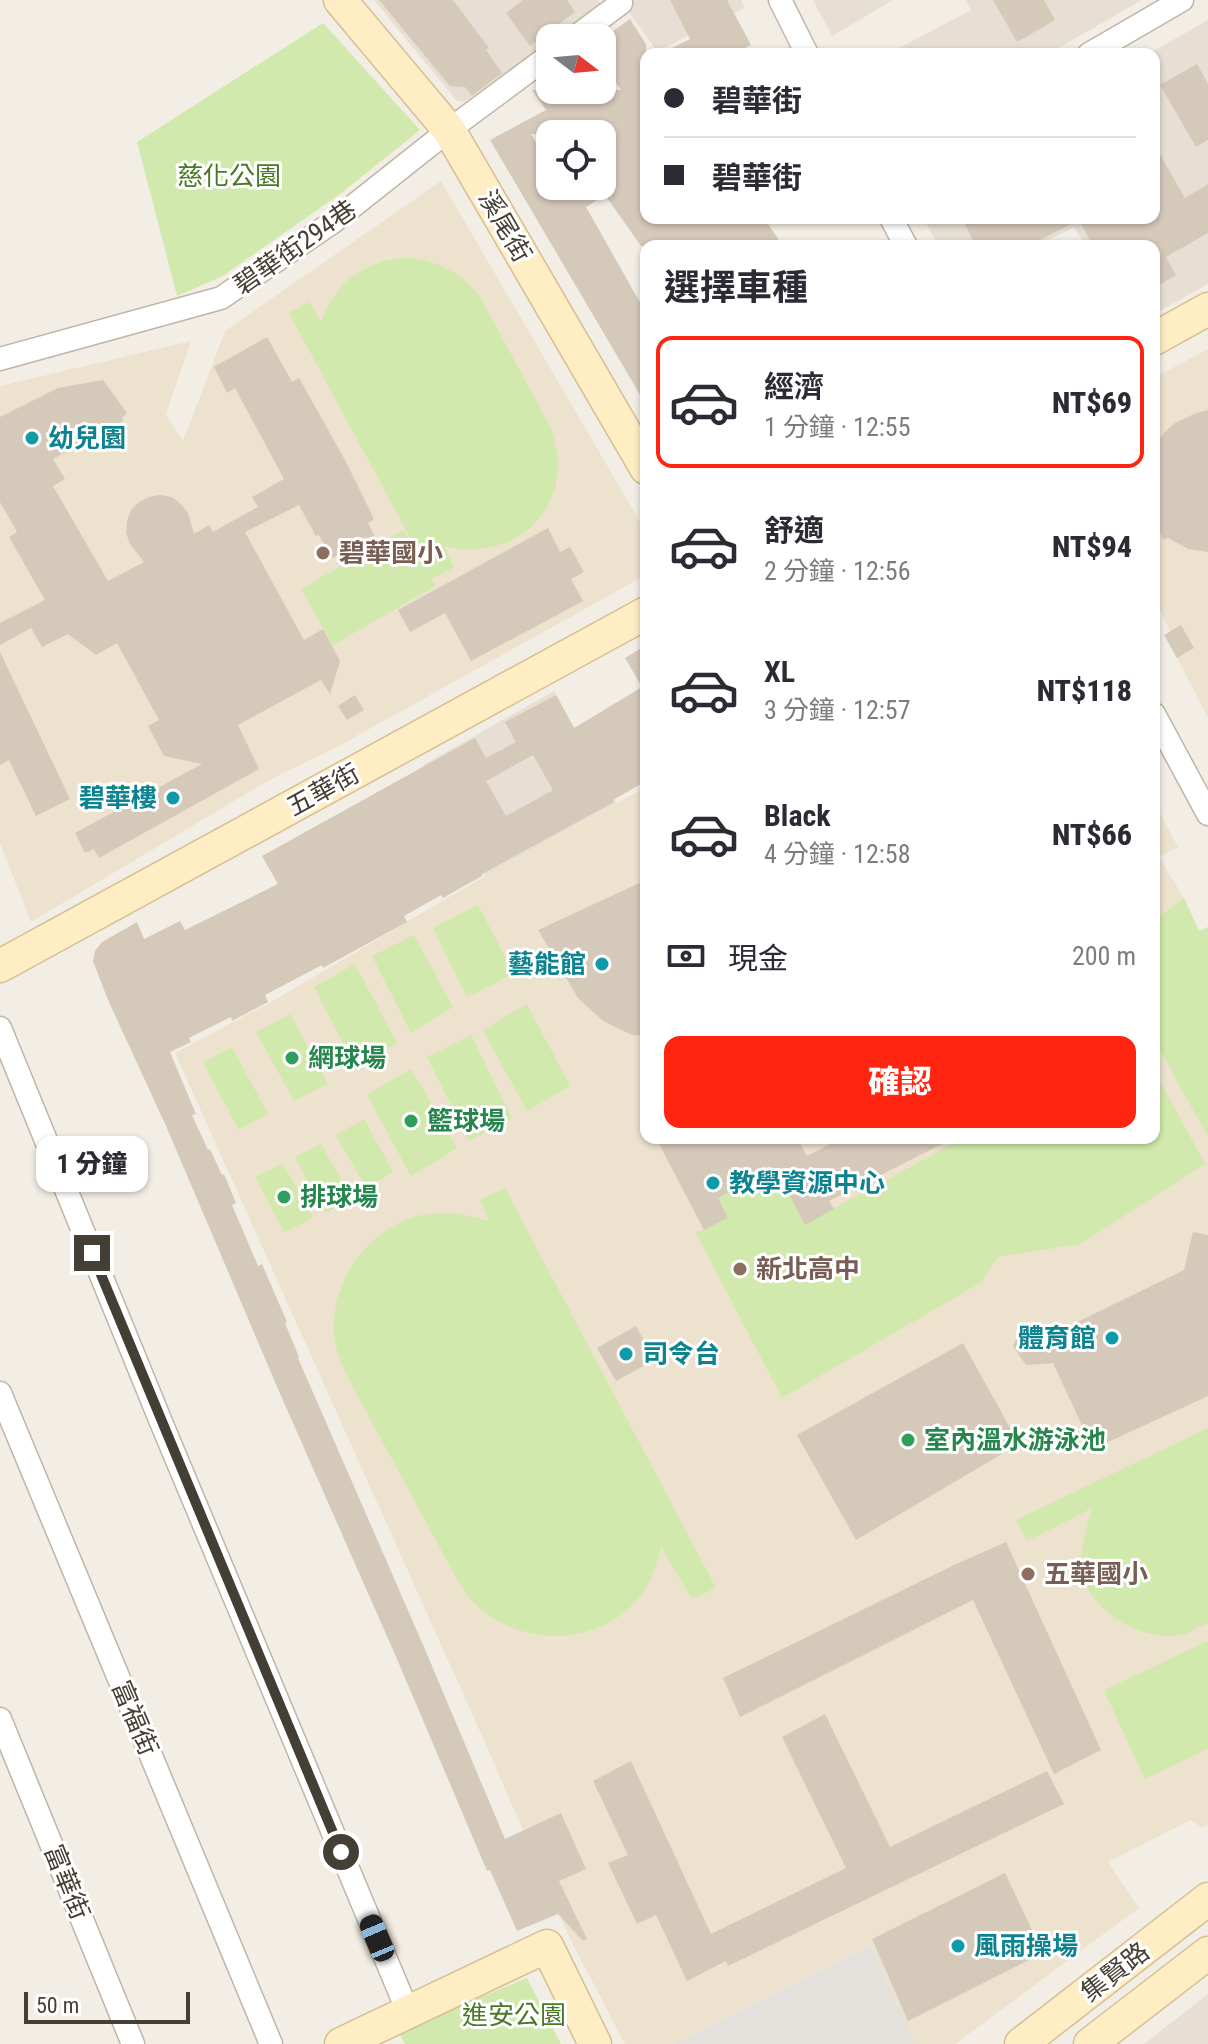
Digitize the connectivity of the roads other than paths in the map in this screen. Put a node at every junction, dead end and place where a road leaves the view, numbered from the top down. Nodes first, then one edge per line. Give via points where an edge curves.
1 (340, 0) edge
2 (780, 0) edge
3 (1182, 0) edge
4 (621, 3) dead end
5 (593, 24) edge
6 (804, 48) edge
7 (1099, 48) edge
8 (536, 65) edge
9 (449, 130) junction
10 (1208, 309) edge
11 (1160, 336) edge
12 (0, 359) edge
13 (640, 458) edge
14 (640, 616) edge
15 (1160, 725) edge
16 (1208, 814) edge
17 (0, 966) edge
18 (0, 1028) edge
19 (0, 1393) edge
20 (0, 1719) edge
21 (1208, 1899) edge
22 (1208, 1953) edge
23 (408, 2012) junction
24 (133, 2044) edge
25 (271, 2044) edge
26 (341, 2044) edge
27 (595, 2044) edge
28 (1021, 2044) edge
29 (1090, 2044) edge

1 - 9 street, 溪尾街
2 - 6 street
3 - 7 street
4 - 5 street
8 - 9 street, 碧華街294巷
9 - 12 street, 碧華街294巷 via 333,222 221,298
9 - 13 street, 溪尾街
10 - 11 street
14 - 17 street, 五華街
15 - 16 street
18 - 23 street
19 - 25 street, 富福街
20 - 24 street, 富華街
21 - 28 street, 集賢路
22 - 29 street, 集賢路
23 - 26 street
23 - 27 street via 547,1946

